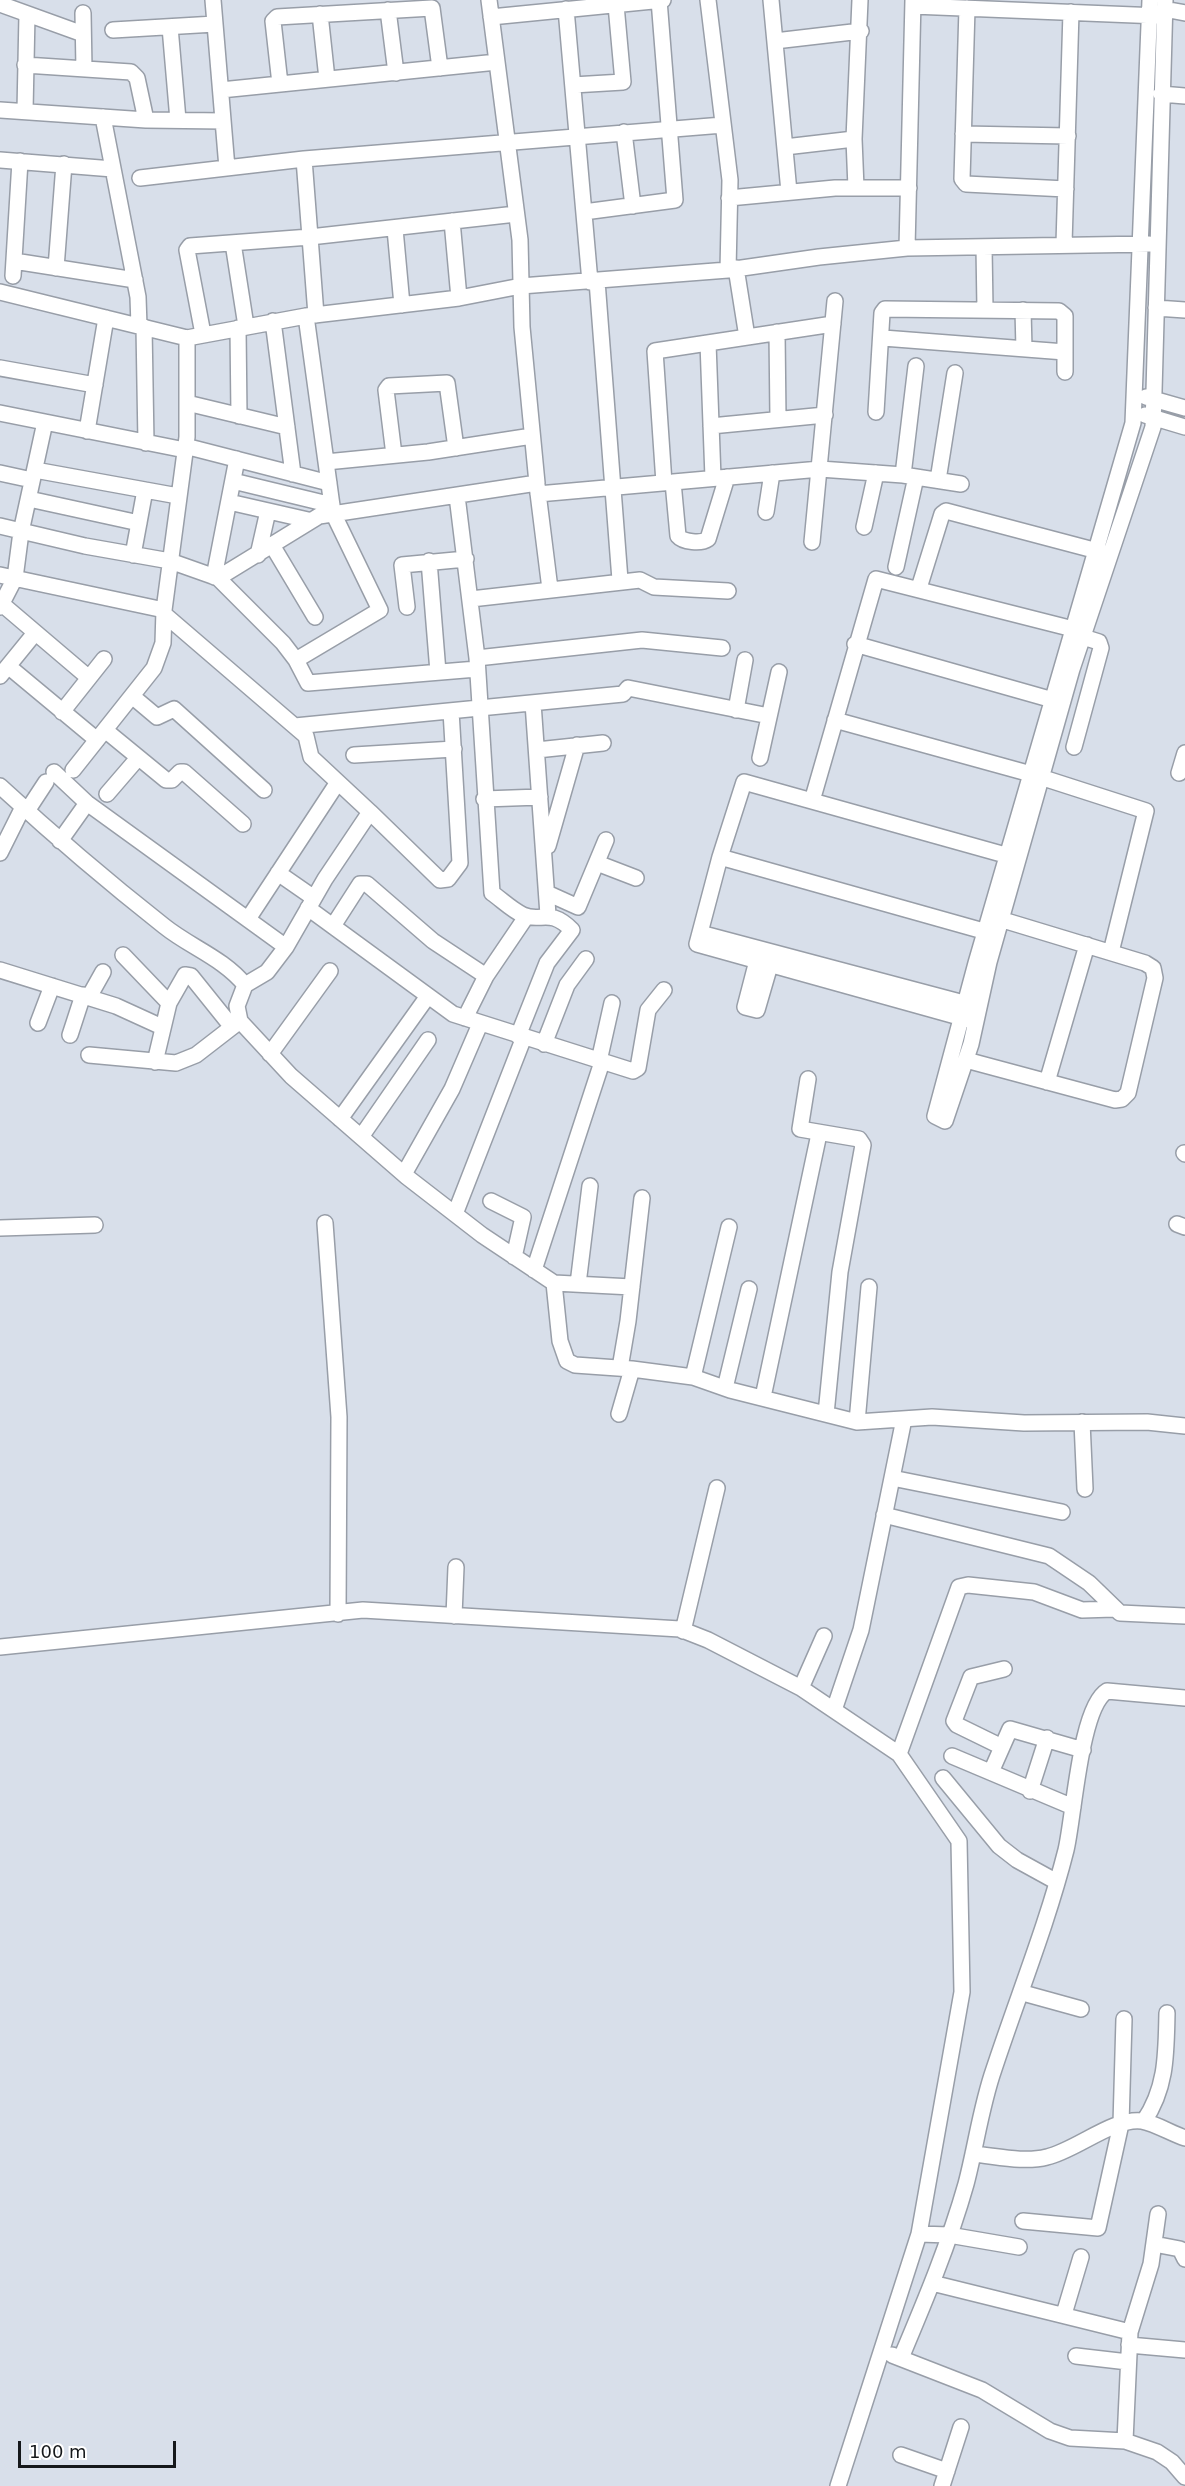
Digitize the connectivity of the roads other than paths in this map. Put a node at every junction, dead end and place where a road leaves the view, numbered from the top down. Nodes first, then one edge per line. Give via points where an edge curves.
1 (213, 0) edge
2 (489, 0) edge
3 (661, 0) edge
4 (708, 0) edge
5 (771, 0) edge
6 (860, 0) edge
7 (1150, 0) edge
8 (913, 3) edge
9 (0, 4) edge
10 (616, 5) junction
11 (967, 8) junction
12 (566, 9) junction
13 (388, 10) junction
14 (1161, 10) edge
15 (1071, 12) junction
16 (1185, 12) edge
17 (83, 13) dead end
18 (27, 14) junction
19 (320, 14) junction
20 (491, 17) junction
21 (215, 24) junction
22 (170, 27) junction
23 (113, 30) dead end
24 (861, 31) junction
25 (83, 34) junction
26 (775, 41) junction
27 (496, 62) junction
28 (26, 65) junction
29 (440, 68) junction
30 (84, 69) junction
31 (396, 72) junction
32 (327, 80) junction
33 (280, 84) junction
34 (573, 85) junction
35 (221, 90) junction
36 (1161, 94) junction
37 (1185, 96) edge
38 (0, 110) edge
39 (25, 111) junction
40 (103, 117) junction
41 (146, 120) junction
42 (178, 120) junction
43 (224, 121) junction
44 (723, 124) junction
45 (671, 128) junction
46 (624, 132) junction
47 (963, 134) junction
48 (578, 136) junction
49 (1068, 136) junction
50 (854, 139) junction
51 (506, 140) junction
52 (785, 147) junction
53 (304, 159) junction
54 (0, 160) edge
55 (20, 161) junction
56 (64, 164) junction
57 (227, 168) junction
58 (113, 169) junction
59 (140, 178) dead end
60 (909, 188) junction
61 (856, 189) junction
62 (1066, 189) junction
63 (789, 192) junction
64 (729, 198) junction
65 (633, 206) junction
66 (584, 212) junction
67 (516, 214) junction
68 (452, 221) junction
69 (395, 229) junction
70 (310, 237) junction
71 (233, 243) junction
72 (1064, 244) junction
73 (1148, 244) junction
74 (984, 247) junction
75 (907, 248) junction
76 (56, 267) junction
77 (732, 269) junction
78 (135, 280) junction
79 (593, 281) junction
80 (521, 286) junction
81 (0, 292) edge
82 (459, 298) junction
83 (835, 301) dead end
84 (402, 305) junction
85 (1156, 308) junction
86 (985, 309) junction
87 (1023, 310) junction
88 (1185, 310) edge
89 (311, 316) junction
90 (106, 318) junction
91 (273, 321) junction
92 (833, 324) junction
93 (141, 327) junction
94 (242, 327) junction
95 (777, 332) junction
96 (203, 334) junction
97 (747, 337) junction
98 (187, 338) junction
99 (883, 338) junction
100 (708, 343) junction
101 (1024, 349) junction
102 (1065, 352) junction
103 (916, 366) dead end
104 (0, 368) edge
105 (1065, 372) dead end
106 (955, 373) dead end
107 (95, 385) junction
108 (1134, 393) junction
109 (1155, 399) junction
110 (187, 403) junction
111 (1185, 408) edge
112 (876, 412) dead end
113 (1134, 412) junction
114 (0, 413) edge
115 (825, 415) junction
116 (239, 416) junction
117 (1154, 418) junction
118 (778, 419) junction
119 (45, 422) junction
120 (711, 426) junction
121 (287, 427) junction
122 (1185, 427) edge
123 (87, 431) junction
124 (532, 436) junction
125 (146, 443) junction
126 (185, 448) junction
127 (456, 448) junction
128 (394, 455) junction
129 (237, 459) junction
130 (326, 462) junction
131 (820, 469) junction
132 (876, 472) junction
133 (0, 473) edge
134 (772, 473) junction
135 (294, 474) junction
136 (34, 475) junction
137 (909, 476) junction
138 (720, 478) junction
139 (938, 480) junction
140 (233, 482) junction
141 (668, 482) junction
142 (329, 483) junction
143 (961, 484) dead end
144 (537, 489) junction
145 (612, 489) junction
146 (145, 490) junction
147 (178, 496) junction
148 (457, 496) junction
149 (29, 499) junction
150 (229, 502) junction
151 (333, 509) junction
152 (268, 511) junction
153 (766, 512) dead end
154 (308, 520) junction
155 (139, 523) junction
156 (0, 526) edge
157 (864, 527) dead end
158 (21, 532) junction
159 (812, 542) dead end
160 (272, 545) junction
161 (1103, 552) junction
162 (133, 555) junction
163 (258, 555) junction
164 (466, 559) junction
165 (170, 561) junction
166 (429, 561) junction
167 (896, 567) dead end
168 (7, 576) edge
169 (216, 577) junction
170 (620, 580) junction
171 (919, 588) junction
172 (550, 589) junction
173 (728, 591) dead end
174 (471, 599) junction
175 (1, 605) edge
176 (406, 607) dead end
177 (164, 612) junction
178 (315, 617) dead end
179 (1080, 632) junction
180 (35, 633) junction
181 (855, 644) junction
182 (722, 648) dead end
183 (104, 659) dead end
184 (296, 660) junction
185 (746, 660) dead end
186 (477, 663) junction
187 (4, 671) edge
188 (438, 672) junction
189 (779, 672) dead end
190 (89, 678) junction
191 (132, 696) junction
192 (1058, 702) junction
193 (533, 703) junction
194 (479, 709) junction
195 (736, 710) junction
196 (451, 711) junction
197 (62, 712) junction
198 (769, 717) junction
199 (835, 720) junction
200 (295, 726) junction
201 (101, 735) junction
202 (603, 743) dead end
203 (577, 745) junction
204 (1074, 747) dead end
205 (454, 749) junction
206 (537, 750) junction
207 (1185, 753) edge
208 (354, 755) dead end
209 (138, 758) junction
210 (760, 758) dead end
211 (73, 770) dead end
212 (1179, 773) dead end
213 (1036, 776) junction
214 (338, 783) junction
215 (1, 790) edge
216 (264, 790) dead end
217 (107, 794) dead end
218 (540, 797) junction
219 (484, 799) junction
220 (812, 801) junction
221 (87, 803) junction
222 (25, 809) junction
223 (370, 812) junction
224 (243, 824) dead end
225 (606, 840) dead end
226 (60, 842) junction
227 (0, 853) edge
228 (545, 856) junction
229 (720, 857) junction
230 (1013, 857) junction
231 (597, 863) junction
232 (279, 873) junction
233 (636, 878) dead end
234 (547, 893) junction
235 (311, 903) junction
236 (548, 915) junction
237 (526, 917) junction
238 (248, 919) junction
239 (333, 926) junction
240 (996, 929) junction
241 (1087, 945) junction
242 (286, 947) junction
243 (1111, 952) junction
244 (123, 956) dead end
245 (586, 958) dead end
246 (0, 970) edge
247 (330, 970) dead end
248 (103, 972) dead end
249 (486, 976) junction
250 (245, 985) junction
251 (52, 986) junction
252 (664, 990) dead end
253 (86, 996) junction
254 (428, 996) junction
255 (169, 1003) junction
256 (612, 1003) dead end
257 (970, 1012) junction
258 (465, 1018) junction
259 (38, 1023) dead end
260 (236, 1024) junction
261 (480, 1024) junction
262 (162, 1027) junction
263 (70, 1035) dead end
264 (521, 1036) junction
265 (428, 1040) dead end
266 (544, 1044) junction
267 (270, 1054) junction
268 (88, 1055) dead end
269 (966, 1060) junction
270 (155, 1062) junction
271 (600, 1062) junction
272 (808, 1079) dead end
273 (1047, 1082) junction
274 (340, 1119) junction
275 (819, 1134) junction
276 (361, 1137) junction
277 (404, 1174) junction
278 (590, 1186) dead end
279 (642, 1198) dead end
280 (491, 1201) dead end
281 (455, 1214) junction
282 (325, 1223) dead end
283 (95, 1225) dead end
284 (729, 1227) dead end
285 (0, 1228) edge
286 (514, 1257) junction
287 (534, 1270) junction
288 (555, 1283) junction
289 (578, 1284) junction
290 (632, 1287) junction
291 (869, 1287) dead end
292 (749, 1289) dead end
293 (626, 1368) junction
294 (693, 1377) junction
295 (725, 1388) junction
296 (763, 1397) junction
297 (619, 1414) dead end
298 (826, 1414) junction
299 (904, 1419) junction
300 (857, 1422) junction
301 (1082, 1422) junction
302 (1185, 1426) edge
303 (892, 1478) junction
304 (717, 1488) dead end
305 (1085, 1489) dead end
306 (1062, 1512) dead end
307 (884, 1515) junction
308 (456, 1567) dead end
309 (1114, 1608) junction
310 (338, 1614) junction
311 (454, 1616) junction
312 (1185, 1616) edge
313 (683, 1631) junction
314 (824, 1636) dead end
315 (0, 1647) edge
316 (1004, 1669) dead end
317 (801, 1688) junction
318 (1185, 1698) edge
319 (834, 1710) junction
320 (1047, 1738) junction
321 (1002, 1747) junction
322 (1083, 1750) junction
323 (899, 1754) junction
324 (952, 1756) dead end
325 (991, 1772) junction
326 (943, 1778) dead end
327 (1030, 1791) junction
328 (1073, 1807) junction
329 (1057, 1882) junction
330 (1023, 1993) junction
331 (1081, 2009) dead end
332 (1167, 2013) dead end
333 (1124, 2019) dead end
334 (1144, 2121) junction
335 (1121, 2124) junction
336 (1185, 2138) edge
337 (973, 2154) junction
338 (1158, 2214) dead end
339 (1023, 2221) dead end
340 (919, 2235) junction
341 (949, 2235) junction
342 (1154, 2244) junction
343 (1018, 2247) dead end
344 (1081, 2257) dead end
345 (1185, 2259) edge
346 (932, 2283) junction
347 (1064, 2314) junction
348 (1129, 2338) junction
349 (1185, 2350) edge
350 (883, 2352) junction
351 (1076, 2356) dead end
352 (901, 2358) junction
353 (1128, 2362) junction
354 (961, 2427) dead end
355 (1125, 2441) junction
356 (901, 2455) dead end
357 (1185, 2477) edge
358 (944, 2479) edge
359 (838, 2486) edge

1 - 21 street
2 - 20 street
3 - 10 street
3 - 45 street
4 - 44 street
5 - 26 street
6 - 24 street
7 - 14 street
8 - 11 street
8 - 60 street
9 - 18 street
10 - 12 street
10 - 34 street via 623,82
11 - 15 street
11 - 47 street
12 - 20 street
12 - 34 street
13 - 19 street
13 - 29 street via 432,8
13 - 31 street
14 - 15 street
14 - 16 street
14 - 36 street
14 - 73 street
15 - 49 street
17 - 25 street
18 - 25 street
18 - 28 street
19 - 32 street
19 - 33 street via 274,18
20 - 27 street
21 - 22 street
21 - 35 street
22 - 23 street
22 - 42 street
24 - 26 street
24 - 50 street
25 - 30 street
26 - 52 street
27 - 29 street
27 - 51 street
28 - 30 street
28 - 39 street
29 - 31 street
30 - 41 street via 134,74
31 - 32 street
32 - 33 street
33 - 35 street
34 - 48 street
35 - 43 street
36 - 37 street
36 - 73 street
38 - 39 street
39 - 40 street
40 - 41 street
40 - 58 street
41 - 42 street
42 - 43 street
43 - 57 street
44 - 45 street
44 - 64 street
45 - 46 street
45 - 65 street via 675,200
46 - 48 street
46 - 65 street
47 - 49 street
47 - 62 street via 963,182
48 - 51 street
48 - 66 street
49 - 62 street
50 - 52 street
50 - 61 street
51 - 53 street
51 - 67 street
52 - 63 street
53 - 57 street
53 - 70 street
54 - 55 street
55 - 56 street
55 - 76 street via 13,268
56 - 58 street
56 - 76 street
57 - 59 street
58 - 78 street
60 - 61 street
60 - 75 street
61 - 63 street
62 - 72 street
63 - 64 street
64 - 77 street
65 - 66 street
66 - 79 street
67 - 68 street
67 - 80 street
68 - 69 street
68 - 82 street
69 - 70 street
69 - 84 street
70 - 71 street
70 - 89 street
71 - 94 street
71 - 96 street via 190,246 187,250
72 - 73 street
72 - 74 street
73 - 85 street
73 - 108 street
74 - 75 street
74 - 86 street
75 - 77 street
76 - 78 street
77 - 79 street
77 - 97 street
78 - 93 street
79 - 80 street
79 - 145 street
80 - 82 street
80 - 124 street
81 - 90 street
82 - 84 street
83 - 92 street
84 - 89 street
85 - 88 street
85 - 109 street
86 - 87 street
86 - 99 street via 885,309
87 - 101 street
87 - 102 street via 1063,312
89 - 91 street
89 - 130 street
90 - 93 street
90 - 107 street
91 - 94 street
91 - 121 street
92 - 95 street
92 - 115 street
93 - 98 street
93 - 125 street
94 - 96 street
94 - 116 street
95 - 97 street
95 - 118 street
96 - 98 street
97 - 100 street
98 - 110 street
99 - 101 street
99 - 112 street
100 - 120 street
100 - 141 street via 659,349 654,355
101 - 102 street
102 - 105 street
103 - 137 street
104 - 107 street
106 - 139 street
107 - 123 street
108 - 109 street
108 - 113 street
109 - 111 street
109 - 117 street
110 - 116 street
110 - 126 street
113 - 117 street
113 - 161 street
114 - 119 street
115 - 118 street
115 - 131 street
116 - 121 street
117 - 122 street
117 - 161 street
118 - 120 street
119 - 123 street
119 - 136 street
120 - 138 street
121 - 135 street
123 - 125 street
124 - 127 street
124 - 144 street
125 - 126 street
126 - 129 street
126 - 147 street
127 - 128 street
127 - 128 street via 447,382 389,386 386,390
128 - 130 street
129 - 135 street
129 - 140 street
130 - 142 street
131 - 132 street
131 - 134 street
131 - 159 street
132 - 137 street
132 - 157 street
133 - 136 street
134 - 138 street
134 - 153 street
135 - 142 street
136 - 146 street
136 - 149 street
137 - 139 street
137 - 167 street
138 - 141 street
138 - 141 street via 708,539 704,542 679,538
139 - 143 street
140 - 150 street
140 - 151 street
141 - 145 street
142 - 151 street
144 - 145 street
144 - 148 street
144 - 172 street
145 - 170 street
146 - 147 street
146 - 155 street
147 - 165 street
148 - 151 street
148 - 164 street
149 - 155 street
149 - 158 street
150 - 152 street
150 - 169 street
151 - 154 street
151 - 184 street via 380,610
152 - 154 street
152 - 163 street
154 - 160 street
155 - 162 street
156 - 158 street
158 - 162 street
158 - 168 street
160 - 163 street
160 - 178 street
161 - 171 street via 946,511
161 - 179 street
162 - 165 street
163 - 169 street
164 - 166 street
164 - 174 street
165 - 169 street
165 - 177 street
166 - 176 street via 402,565
166 - 188 street
168 - 175 street
168 - 177 street
169 - 184 street via 267,625
170 - 172 street
170 - 173 street via 640,579 654,587
171 - 179 street
171 - 181 street via 876,579
172 - 174 street
174 - 186 street
175 - 180 street
177 - 191 street via 159,659
177 - 200 street
179 - 192 street
179 - 204 street via 1099,642 1101,648
180 - 187 street
180 - 190 street
181 - 192 street
181 - 199 street
182 - 186 street via 642,640
183 - 190 street
184 - 188 street via 308,683
185 - 195 street
186 - 188 street
186 - 194 street
187 - 197 street
189 - 198 street
190 - 197 street
191 - 201 street
191 - 216 street via 157,717 174,709
192 - 213 street
193 - 194 street
193 - 195 street via 623,694 628,688
193 - 206 street
194 - 196 street
194 - 219 street
195 - 198 street
196 - 200 street
196 - 205 street
197 - 201 street
198 - 210 street
199 - 213 street
199 - 220 street
200 - 214 street via 309,739 311,757
201 - 209 street
201 - 211 street
202 - 203 street
203 - 206 street
203 - 228 street
205 - 208 street
205 - 223 street via 460,863 448,879 440,880
206 - 218 street
207 - 212 street
209 - 217 street
209 - 224 street via 169,782 184,772
213 - 230 street
213 - 243 street via 1146,811
214 - 223 street
214 - 232 street
215 - 222 street
218 - 219 street
218 - 228 street
219 - 237 street via 492,893
220 - 229 street via 744,782
220 - 230 street
221 - 222 street via 50,777
221 - 226 street
221 - 238 street
222 - 226 street
222 - 227 street
223 - 235 street
225 - 231 street
226 - 250 street via 163,925 225,965
228 - 234 street
229 - 240 street
229 - 257 street via 696,940 700,946 765,957
230 - 240 street
231 - 233 street
231 - 234 street via 578,907
232 - 235 street
232 - 238 street
234 - 236 street
235 - 239 street
235 - 242 street
236 - 237 street
236 - 264 street via 572,930 547,963
237 - 249 street
238 - 242 street
239 - 249 street via 360,884 367,884 432,941
239 - 254 street
240 - 241 street
240 - 257 street
241 - 243 street
241 - 273 street
242 - 250 street via 267,972
243 - 273 street via 1145,963 1153,968 1155,978 1128,1093 1115,1100
244 - 255 street
245 - 266 street via 567,985
246 - 251 street
247 - 267 street
248 - 253 street
249 - 258 street
250 - 260 street via 237,1006
251 - 253 street
251 - 259 street
252 - 271 street via 648,1010 638,1068 633,1071
253 - 262 street
253 - 263 street
254 - 258 street
254 - 274 street
255 - 260 street via 183,976 188,974
255 - 262 street
256 - 271 street
257 - 269 street
257 - 269 street via 936,1119 947,1120
258 - 261 street
260 - 267 street
260 - 270 street via 186,1060
261 - 264 street
261 - 277 street via 452,1089
262 - 270 street
264 - 266 street
264 - 281 street
265 - 276 street
266 - 271 street
267 - 274 street
268 - 270 street
269 - 273 street
271 - 287 street
272 - 275 street via 800,1129
274 - 276 street
275 - 296 street
275 - 298 street via 859,1139 863,1145 840,1272
276 - 277 street
277 - 281 street
278 - 289 street
279 - 290 street
280 - 286 street via 523,1217
281 - 286 street
282 - 310 street via 339,1417
283 - 285 street
284 - 294 street
286 - 287 street
287 - 288 street
288 - 289 street
288 - 293 street via 560,1341 567,1361 574,1365
289 - 290 street
290 - 293 street
291 - 300 street
292 - 295 street
293 - 294 street
293 - 297 street
294 - 295 street
295 - 296 street
296 - 298 street
298 - 300 street
299 - 300 street
299 - 301 street
299 - 303 street
301 - 302 street
301 - 305 street
303 - 306 street
303 - 307 street
304 - 313 street
307 - 309 street via 1049,1556 1089,1583
307 - 319 street via 856,1650
308 - 311 street
309 - 312 street via 1128,1615
309 - 323 street via 1082,1610 1035,1592 959,1587
310 - 311 street via 363,1610
310 - 315 street
311 - 313 street
313 - 317 street
314 - 317 street
316 - 321 street via 971,1677 954,1721
317 - 319 street
318 - 322 street via 1107,1691 1094,1703
319 - 323 street
320 - 321 street via 1013,1728
320 - 322 street
320 - 327 street
321 - 325 street
322 - 328 street
323 - 340 street via 958,1841 962,1992
324 - 325 street
325 - 327 street
326 - 329 street via 999,1846
327 - 328 street
328 - 329 street
329 - 330 street
330 - 331 street
330 - 337 street via 993,2070
332 - 334 street via 1165,2075 1160,2094
333 - 335 street
334 - 335 street
334 - 336 street
335 - 337 street via 1046,2158
335 - 339 street via 1098,2228
337 - 341 street
338 - 342 street
340 - 341 street
340 - 350 street
341 - 343 street
341 - 346 street
342 - 345 street via 1180,2249
342 - 348 street
344 - 347 street
346 - 347 street
346 - 352 street
347 - 348 street
348 - 349 street
348 - 353 street
350 - 352 street
350 - 359 street
351 - 353 street
352 - 355 street via 982,2390 1050,2431 1070,2438
353 - 355 street
354 - 358 street
355 - 357 street via 1157,2452
356 - 358 street

